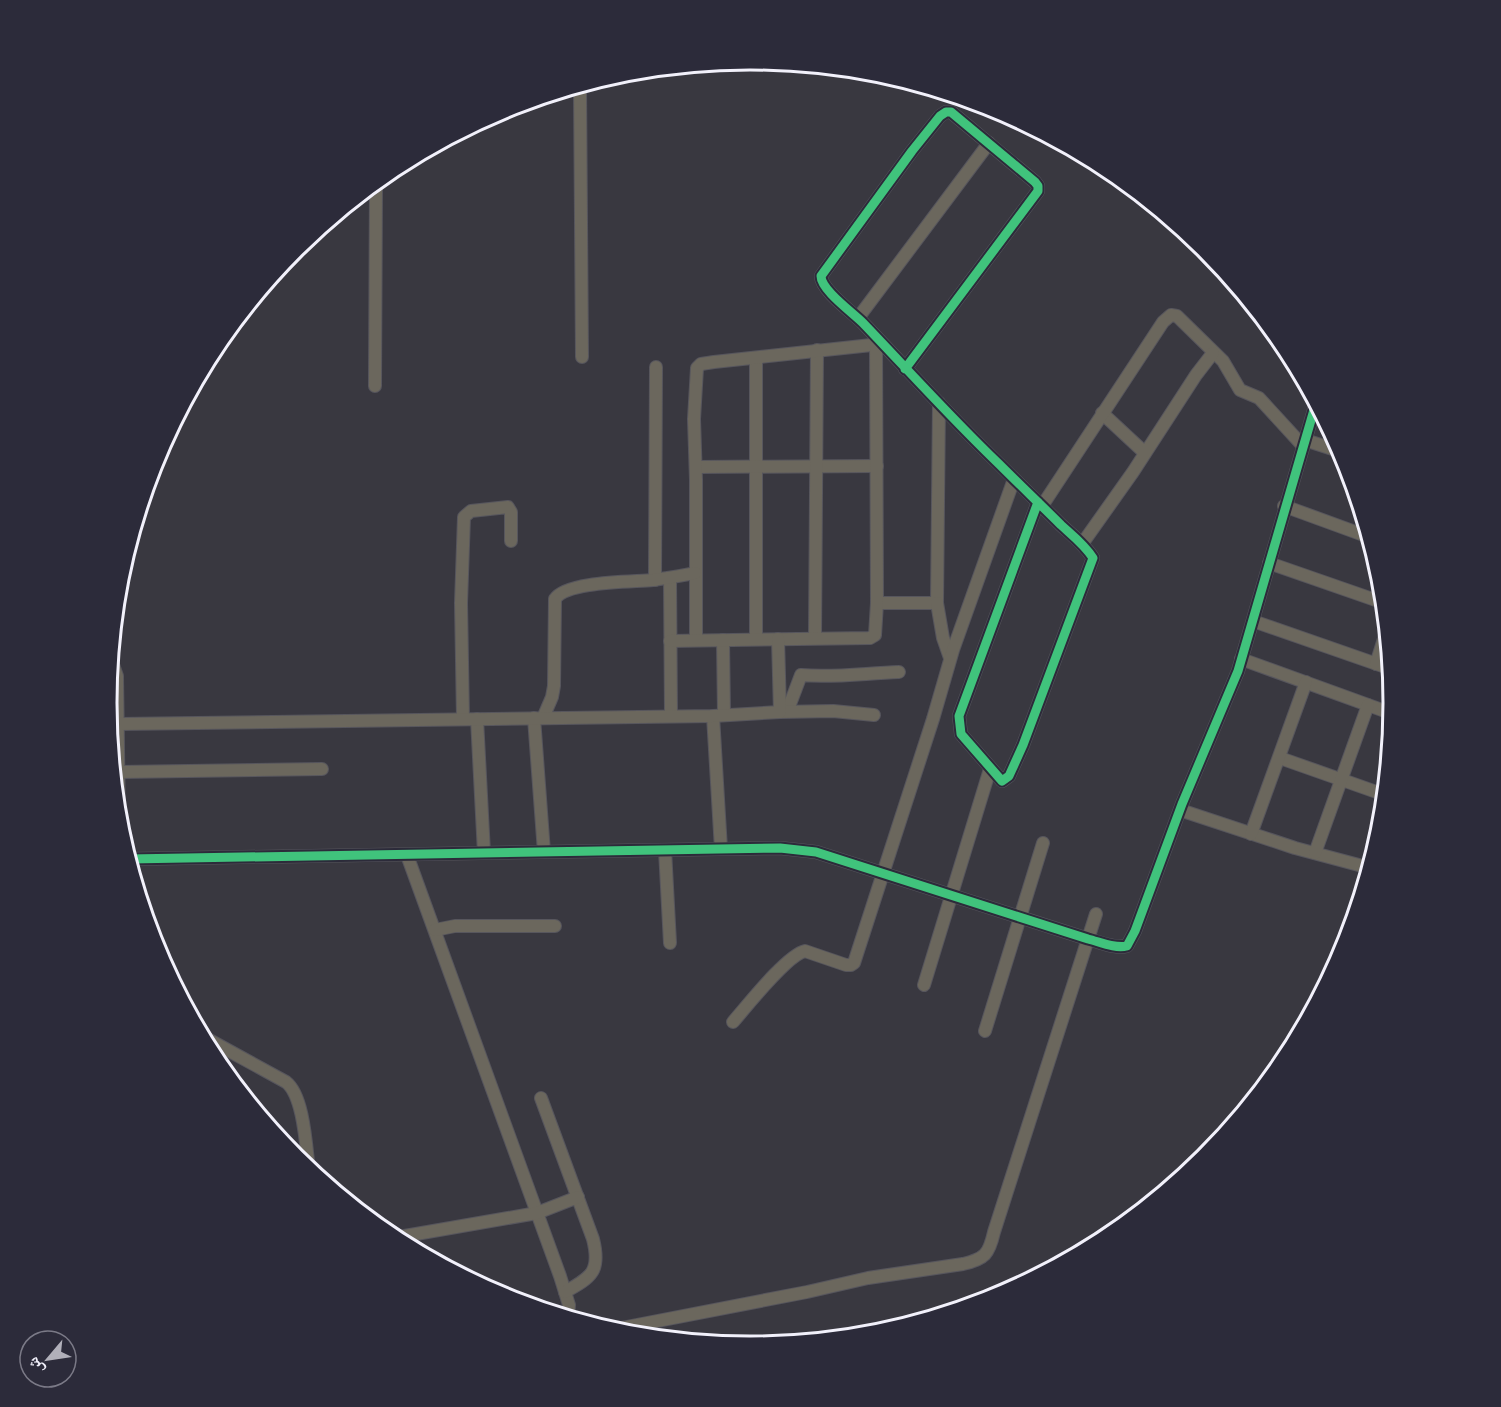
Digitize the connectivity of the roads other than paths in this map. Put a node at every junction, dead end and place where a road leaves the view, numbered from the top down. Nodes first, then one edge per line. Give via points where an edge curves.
1 (580, 94) edge
2 (989, 143) junction
3 (376, 193) edge
4 (858, 318) junction
5 (879, 344) junction
6 (817, 350) junction
7 (1213, 353) junction
8 (582, 357) dead end
9 (756, 358) junction
10 (656, 367) dead end
11 (905, 369) junction
12 (375, 386) dead end
13 (939, 403) junction
14 (1102, 413) junction
15 (1313, 414) edge
16 (1304, 443) junction
17 (1330, 449) edge
18 (1145, 453) junction
19 (756, 466) junction
20 (817, 466) junction
21 (877, 466) junction
22 (696, 467) junction
23 (1014, 479) junction
24 (1040, 504) junction
25 (1284, 506) junction
26 (1360, 534) edge
27 (511, 541) dead end
28 (1082, 544) junction
29 (1269, 563) junction
30 (695, 573) junction
31 (670, 578) junction
32 (655, 580) junction
33 (1374, 600) edge
34 (877, 603) junction
35 (938, 603) junction
36 (1253, 621) junction
37 (815, 638) junction
38 (756, 639) junction
39 (778, 639) junction
40 (696, 640) junction
41 (723, 640) junction
42 (670, 641) junction
43 (1381, 649) edge
44 (950, 658) junction
45 (1241, 659) junction
46 (1376, 664) junction
47 (1382, 666) edge
48 (899, 672) dead end
49 (1306, 682) junction
50 (118, 691) edge
51 (1368, 705) junction
52 (780, 710) junction
53 (1384, 711) edge
54 (874, 715) dead end
55 (671, 716) junction
56 (718, 716) junction
57 (538, 718) junction
58 (463, 719) junction
59 (477, 719) junction
60 (119, 724) junction
61 (119, 745) edge
62 (1280, 758) junction
63 (322, 769) dead end
64 (990, 769) junction
65 (122, 772) edge
66 (1342, 780) junction
67 (1377, 792) edge
68 (1180, 810) junction
69 (1251, 834) junction
70 (1043, 843) dead end
71 (721, 849) junction
72 (665, 850) junction
73 (544, 852) junction
74 (484, 853) junction
75 (1315, 853) junction
76 (407, 855) junction
77 (137, 860) edge
78 (1362, 866) edge
79 (882, 873) junction
80 (950, 895) junction
81 (1096, 914) dead end
82 (1019, 917) junction
83 (555, 926) dead end
84 (435, 930) junction
85 (1088, 939) junction
86 (670, 943) dead end
87 (924, 985) dead end
88 (733, 1022) dead end
89 (985, 1031) dead end
90 (218, 1046) edge
91 (541, 1098) dead end
92 (307, 1154) edge
93 (578, 1197) junction
94 (537, 1213) junction
95 (408, 1235) edge
96 (565, 1292) junction
97 (569, 1309) edge
98 (635, 1325) edge

1 - 8 street
2 - 4 street
2 - 4 street via 951,112 946,112 919,142 821,276 827,289
2 - 11 street via 1035,182 1038,191
3 - 12 street
4 - 5 street
5 - 6 street
5 - 11 street
5 - 21 street
6 - 9 street
6 - 20 street
7 - 14 street via 1177,316 1171,315
7 - 16 street via 1223,361 1239,390 1259,398
7 - 18 street
9 - 19 street
9 - 22 street via 701,364 697,368
10 - 32 street
11 - 13 street
13 - 23 street
13 - 35 street
14 - 18 street
14 - 24 street
15 - 16 street
16 - 17 street
16 - 25 street
18 - 28 street
19 - 20 street
19 - 22 street
19 - 38 street
20 - 21 street
20 - 37 street
21 - 34 street
22 - 30 street
23 - 24 street
23 - 44 street
24 - 28 street
24 - 64 street via 959,716 961,734
25 - 26 street
25 - 29 street
27 - 58 street via 512,512 508,507 471,511 464,517 460,603
28 - 64 street via 1093,561 1023,745 1005,780
29 - 33 street
29 - 36 street
30 - 31 street
30 - 40 street
31 - 32 street
31 - 42 street
32 - 57 street via 603,583 556,596 554,686 552,697
34 - 35 street
34 - 37 street via 873,637
35 - 44 street
36 - 45 street
36 - 46 street
37 - 39 street
38 - 39 street
38 - 41 street
39 - 52 street
40 - 41 street
40 - 42 street
41 - 56 street
42 - 55 street
43 - 46 street
44 - 79 street
45 - 49 street
45 - 68 street
46 - 47 street
48 - 52 street via 801,675 790,704
49 - 51 street
49 - 62 street
50 - 60 street
51 - 53 street
51 - 66 street
52 - 54 street
52 - 56 street
55 - 56 street
55 - 57 street
56 - 71 street
57 - 59 street
57 - 73 street
58 - 59 street
58 - 60 street
59 - 74 street
60 - 61 street
62 - 66 street
62 - 69 street
63 - 65 street
64 - 80 street
66 - 67 street
66 - 75 street
68 - 69 street
68 - 85 street via 1127,946
69 - 75 street
70 - 82 street
71 - 72 street
71 - 79 street via 816,852
72 - 73 street
72 - 86 street
73 - 74 street
74 - 76 street
75 - 78 street
76 - 77 street
76 - 84 street
79 - 80 street
79 - 88 street via 854,963 846,965 799,952
80 - 82 street
80 - 87 street
81 - 85 street
82 - 85 street
82 - 89 street
83 - 84 street via 455,926
84 - 94 street
85 - 98 street via 985,1255 963,1264 868,1278
90 - 92 street via 294,1090
91 - 93 street
93 - 94 street
93 - 96 street via 593,1239 596,1267 591,1275
94 - 95 street
94 - 96 street
96 - 97 street

